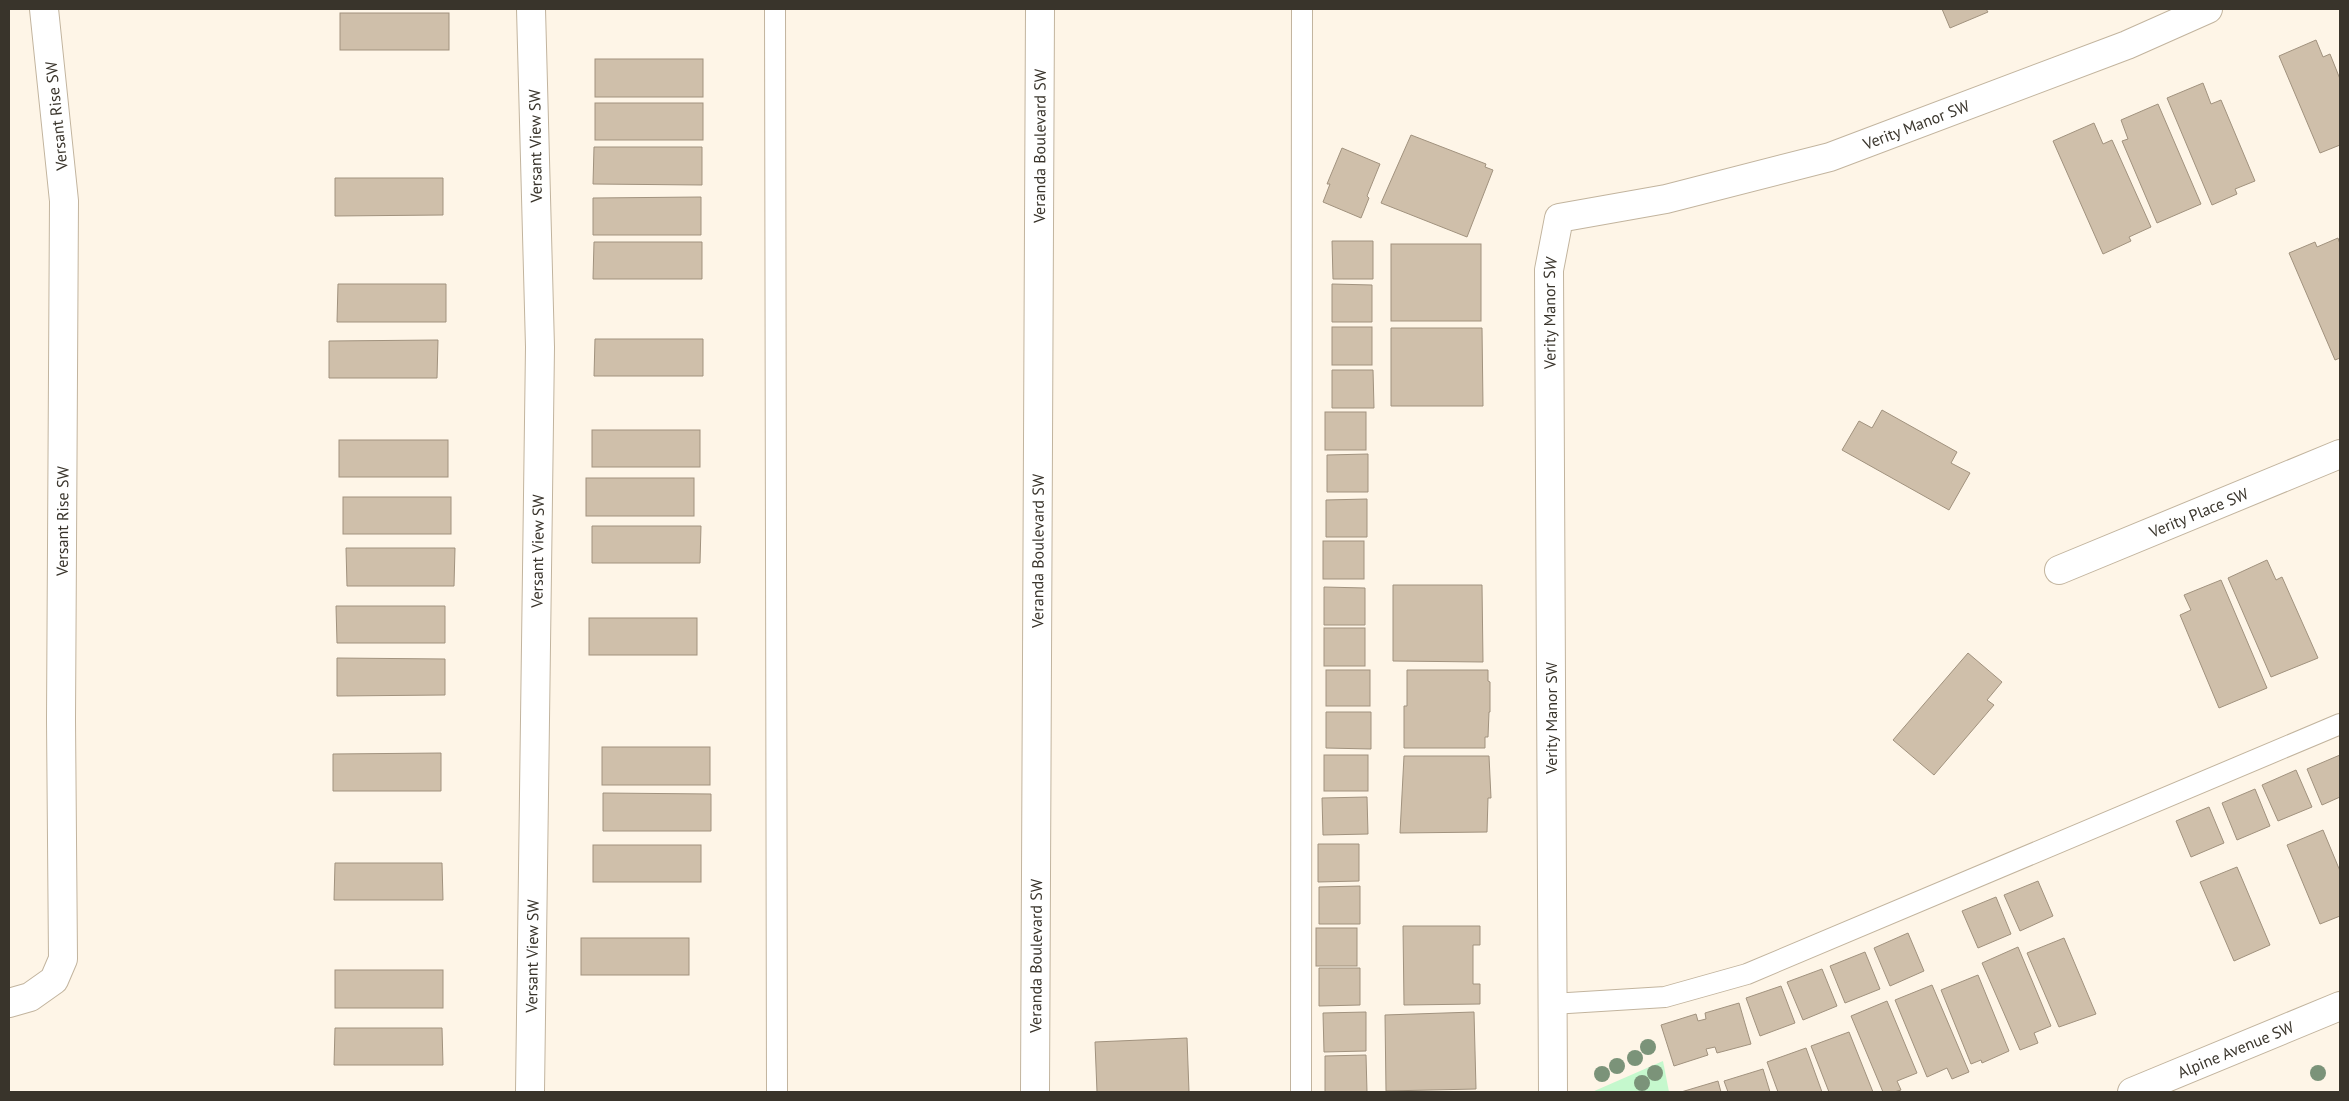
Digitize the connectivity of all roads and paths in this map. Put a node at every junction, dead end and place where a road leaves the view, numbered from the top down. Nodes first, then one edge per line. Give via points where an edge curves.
1 (44, 9) edge
2 (531, 9) edge
3 (775, 9) edge
4 (1040, 9) edge
5 (1302, 9) edge
6 (2208, 9) edge
7 (2340, 454) edge
8 (2058, 570) dead end
9 (2340, 724) edge
10 (9, 1003) edge
11 (1552, 1004) junction
12 (2340, 1006) edge
13 (530, 1092) edge
14 (777, 1092) edge
15 (1036, 1092) edge
16 (1301, 1092) edge
17 (1553, 1092) edge
18 (2132, 1092) edge

1 - 10 street, Versant Rise SW via 64,201 63,959 54,980 30,997
2 - 13 street, Versant View SW via 540,347
3 - 14 lane
4 - 15 street, Veranda Boulevard SW
5 - 16 lane
6 - 11 street, Verity Manor SW via 2127,45 1830,157 1666,199 1559,218 1549,270
7 - 8 street, Verity Place SW
9 - 11 lane via 1746,974 1665,998
11 - 17 street, Verity Manor SW
12 - 18 street, Alpine Avenue SW

